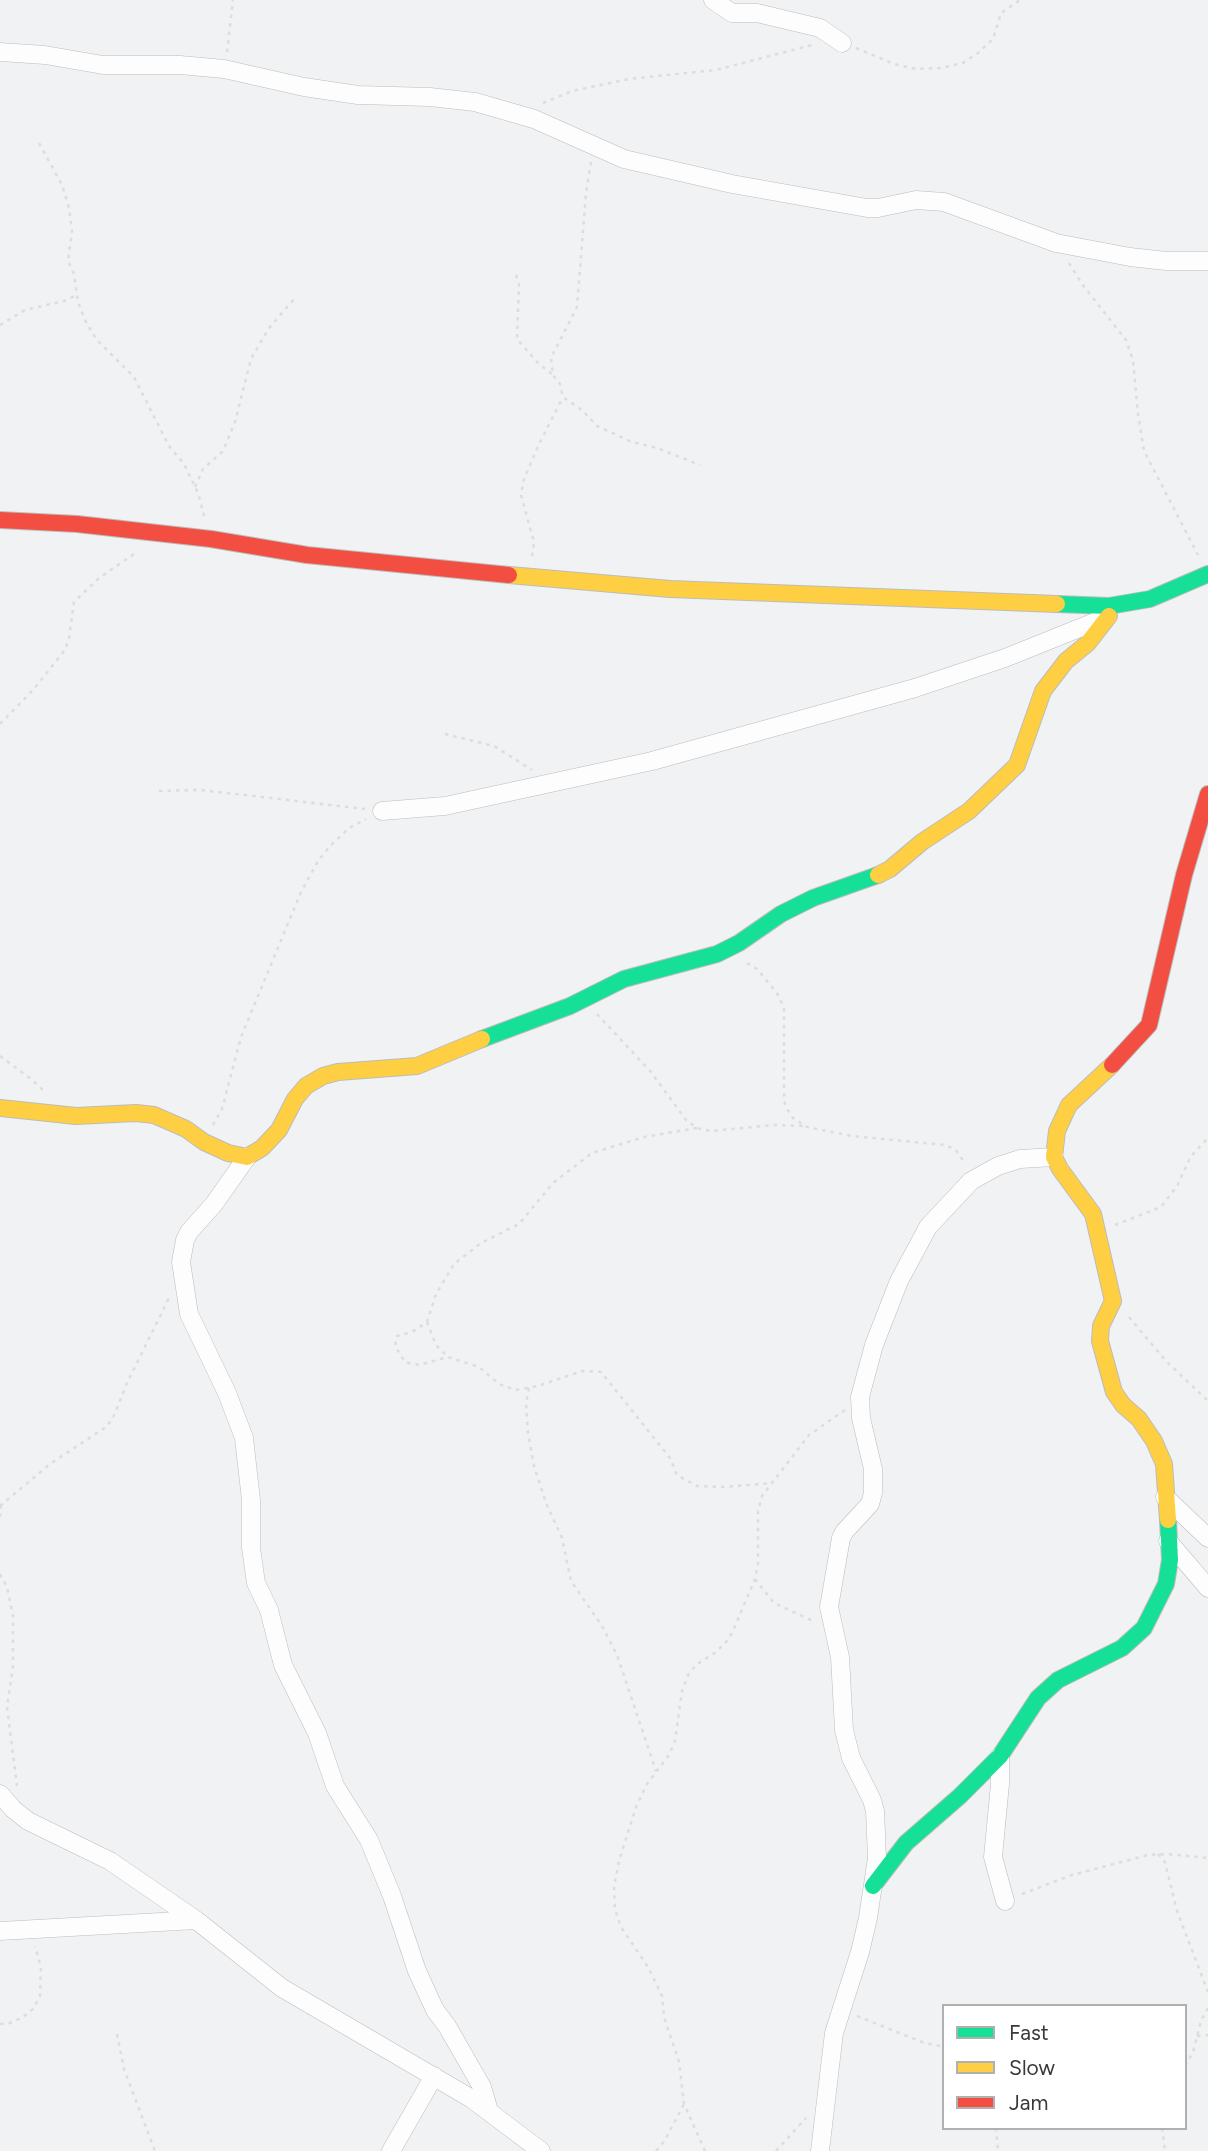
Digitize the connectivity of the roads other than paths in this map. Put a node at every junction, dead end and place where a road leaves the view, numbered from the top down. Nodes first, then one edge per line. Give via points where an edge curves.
1 (713, 0) edge
2 (842, 43) road end
3 (0, 52) edge
4 (1208, 261) edge
5 (0, 520) edge
6 (1208, 574) edge
7 (1131, 602) junction
8 (1110, 616) junction
9 (1208, 794) edge
10 (382, 811) road end
11 (0, 1108) edge
12 (247, 1157) junction
13 (1054, 1157) junction
14 (1165, 1497) junction
15 (1208, 1538) edge
16 (1168, 1541) junction
17 (1208, 1588) edge
18 (1000, 1756) junction
19 (9, 1792) edge
20 (873, 1885) junction
21 (1005, 1901) road end
22 (196, 1920) junction
23 (0, 1931) edge
24 (433, 2076) junction
25 (489, 2111) junction
26 (391, 2151) edge
27 (541, 2151) edge
28 (820, 2151) edge

1 - 2 street via 732,13 757,13 820,28
3 - 4 street via 103,65 224,69 358,95 475,102 517,113 624,159 732,184 867,208 916,200 944,202 1056,243 1130,257
5 - 7 street via 77,524 307,555 670,589 1056,605
6 - 7 street via 1150,599
7 - 8 street
8 - 10 street via 915,688 652,761 445,806
8 - 12 street via 1043,691 1017,765 969,811 890,869 813,898 717,954 624,979 581,1001 417,1066 323,1076 306,1086 279,1130
9 - 13 street via 1149,1025 1069,1105 1057,1131
11 - 12 street via 65,1116 154,1115 228,1153
12 - 25 street via 189,1232 181,1262 189,1314 244,1438 256,1583 270,1610 284,1665 317,1733 335,1786 369,1840 417,1971 482,2087
13 - 14 street via 1093,1214 1113,1301 1101,1326 1105,1363 1114,1392 1139,1419 1164,1464
13 - 20 street via 998,1166 971,1181 928,1227 899,1281 860,1396 873,1493 870,1504 841,1538 829,1601 840,1657 844,1730 875,1811
14 - 15 street
14 - 16 street
16 - 17 street
16 - 18 street via 1166,1584 1144,1628 1122,1648 1058,1681 1038,1698
18 - 20 street via 906,1843
18 - 21 street via 993,1857
19 - 22 street via 13,1810 28,1821 110,1861
20 - 28 street via 860,1952 830,2057
22 - 23 street
22 - 24 street via 282,1988
24 - 25 street
24 - 26 street
25 - 27 street

